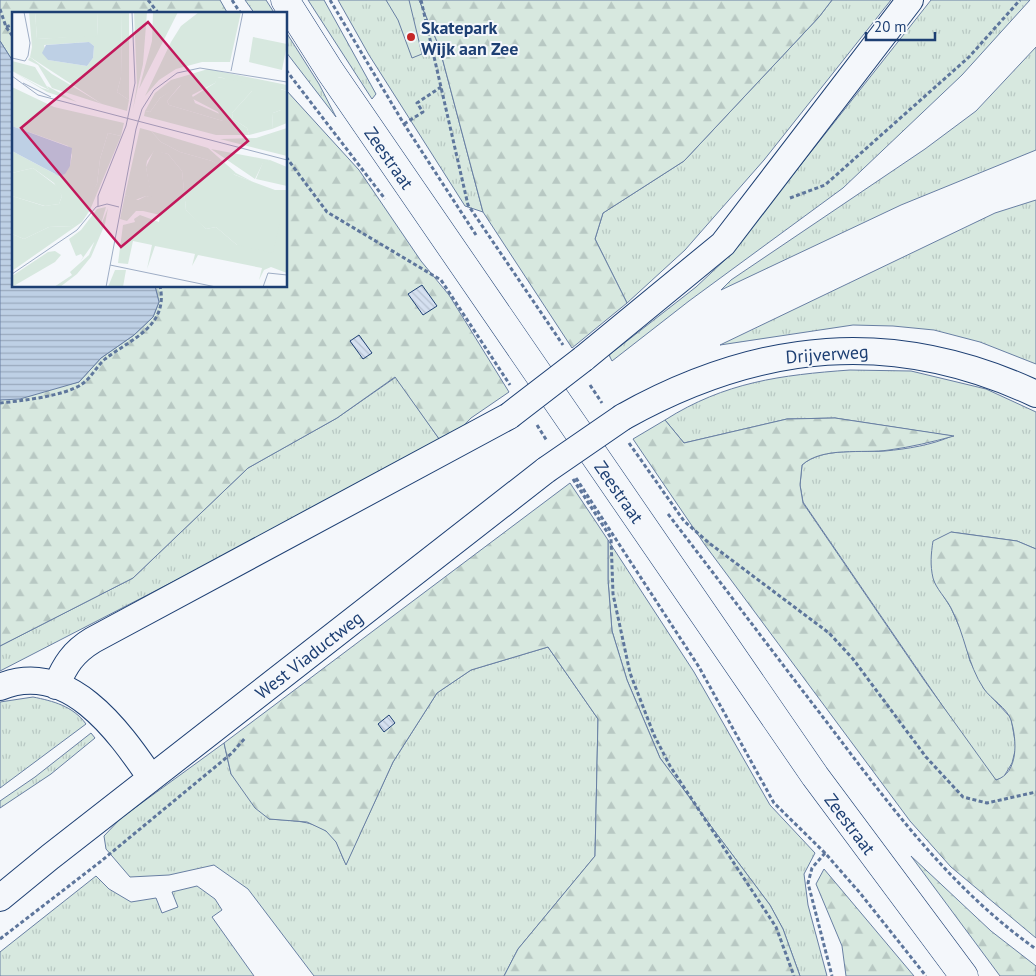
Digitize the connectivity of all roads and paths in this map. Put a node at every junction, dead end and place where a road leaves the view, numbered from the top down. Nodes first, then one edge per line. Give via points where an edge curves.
1 (148, 0) edge
2 (232, 0) edge
3 (284, 0) edge
4 (330, 0) edge
5 (421, 0) edge
6 (910, 0) edge
7 (1020, 0) edge
8 (0, 9) edge
9 (153, 9) junction
10 (146, 12) edge
11 (157, 12) edge
12 (241, 12) edge
13 (12, 24) edge
14 (6, 26) junction
15 (12, 35) edge
16 (288, 73) edge
17 (441, 87) junction
18 (404, 124) junction
19 (288, 159) edge
20 (789, 198) dead end
21 (387, 202) dead end
22 (481, 242) dead end
23 (440, 273) dead end
24 (160, 288) edge
25 (579, 363) junction
26 (512, 388) dead end
27 (518, 389) dead end
28 (1036, 394) edge
29 (0, 403) edge
30 (534, 422) dead end
31 (539, 422) dead end
32 (620, 423) junction
33 (550, 438) dead end
34 (559, 465) junction
35 (665, 510) dead end
36 (56, 686) junction
37 (0, 687) edge
38 (151, 778) junction
39 (1036, 792) edge
40 (824, 853) junction
41 (0, 898) edge
42 (1036, 949) edge
43 (794, 976) edge
44 (832, 976) edge
45 (926, 976) edge
46 (964, 976) edge

1 - 9 path
2 - 12 path
3 - 46 main road, Zeestraat via 335,80 815,776
4 - 18 path, Zeestraat
5 - 17 path
6 - 25 lane via 723,244
7 - 20 path via 969,57 825,185
8 - 14 path
9 - 10 path
9 - 11 path
13 - 14 path
14 - 15 path
16 - 21 path, Zeestraat
17 - 18 path via 417,103 423,112
17 - 25 path via 468,205
18 - 22 path, Zeestraat
19 - 26 path via 327,212 441,280
23 - 27 path
24 - 29 path via 161,310 152,323 98,366 81,385 31,400
25 - 32 path
25 - 36 lane, bridge via 509,416 93,640 74,653
28 - 32 lane, Drijverweg via 1010,381 929,358 887,352 818,352 730,370 686,385
30 - 34 path
31 - 33 path
32 - 34 lane, West Viaductweg, bridge
32 - 39 path via 684,521 708,543 829,634 926,757 963,797 987,803
34 - 38 lane, West Viaductweg
34 - 40 path, Zeestraat via 700,667 774,803
34 - 43 path via 612,538 613,594 630,673 654,735 670,766 776,927
35 - 42 path, Zeestraat via 895,812 948,874 991,915
36 - 37 lane via 18,682
36 - 38 lane via 81,697 104,716
38 - 41 lane, West Viaductweg
40 - 44 path via 812,868 808,883
40 - 45 path, Zeestraat

